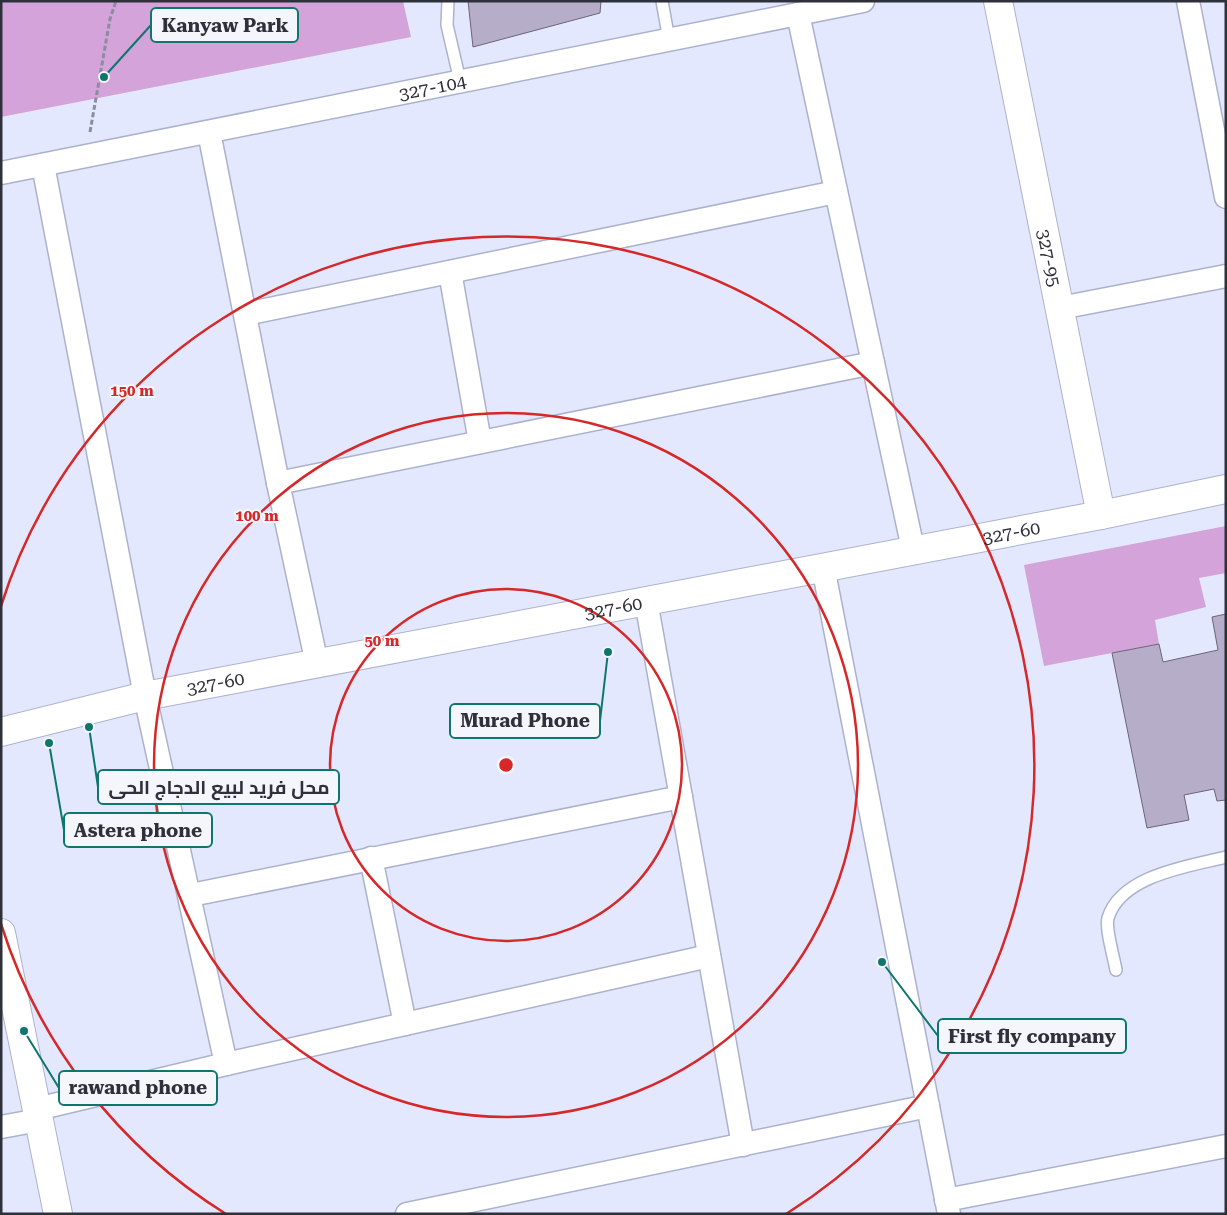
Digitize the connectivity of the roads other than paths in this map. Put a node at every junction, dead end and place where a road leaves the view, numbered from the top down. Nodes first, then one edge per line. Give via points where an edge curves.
1 (448, 1) edge
2 (662, 1) edge
3 (864, 1) edge
4 (998, 1) edge
5 (1188, 1) edge
6 (798, 14) junction
7 (669, 40) junction
8 (460, 81) junction
9 (1217, 101) edge
10 (209, 132) junction
11 (43, 165) junction
12 (1, 173) edge
13 (836, 192) junction
14 (1226, 197) edge
15 (450, 272) junction
16 (1226, 276) edge
17 (1060, 308) junction
18 (246, 314) junction
19 (873, 363) junction
20 (480, 442) junction
21 (278, 483) junction
22 (1226, 489) edge
23 (1101, 515) junction
24 (913, 550) junction
25 (823, 567) junction
26 (646, 601) junction
27 (317, 664) junction
28 (145, 696) junction
29 (1, 732) edge
30 (681, 797) junction
31 (1226, 857) edge
32 (371, 858) junction
33 (190, 894) junction
34 (2, 942) edge
35 (709, 956) junction
36 (1116, 970) dead end
37 (405, 1024) junction
38 (226, 1064) junction
39 (928, 1106) junction
40 (38, 1115) junction
41 (1, 1128) edge
42 (743, 1144) junction
43 (1226, 1146) edge
44 (948, 1207) edge
45 (58, 1214) edge
46 (407, 1214) edge

1 - 8 lane via 447,25
2 - 7 lane
3 - 6 street, 327-104
4 - 17 street, 327-95
5 - 9 street
6 - 7 street, 327-104
6 - 13 street
7 - 8 street, 327-104
8 - 10 street, 327-104
9 - 14 street
10 - 11 street, 327-104
10 - 18 street
11 - 12 street, 327-104
11 - 28 street
13 - 15 street
13 - 19 street
15 - 18 street
15 - 20 street
16 - 17 street
17 - 23 street, 327-95
18 - 21 street
19 - 20 street
19 - 24 street
20 - 21 street
21 - 27 street
22 - 23 street, 327-60
23 - 24 street, 327-60
24 - 25 street, 327-60
25 - 26 street, 327-60
25 - 39 street
26 - 27 street, 327-60
26 - 30 street
27 - 28 street, 327-60
28 - 29 street, 327-60
28 - 33 street
30 - 32 street
30 - 35 street
31 - 36 lane via 1156,874 1136,885 1116,903 1108,919
32 - 33 street
32 - 37 street
33 - 38 street
34 - 40 street
35 - 37 street
35 - 42 street
37 - 38 street
38 - 40 street
39 - 42 street
39 - 44 street
40 - 41 street
40 - 45 street
42 - 46 street
43 - 44 street

